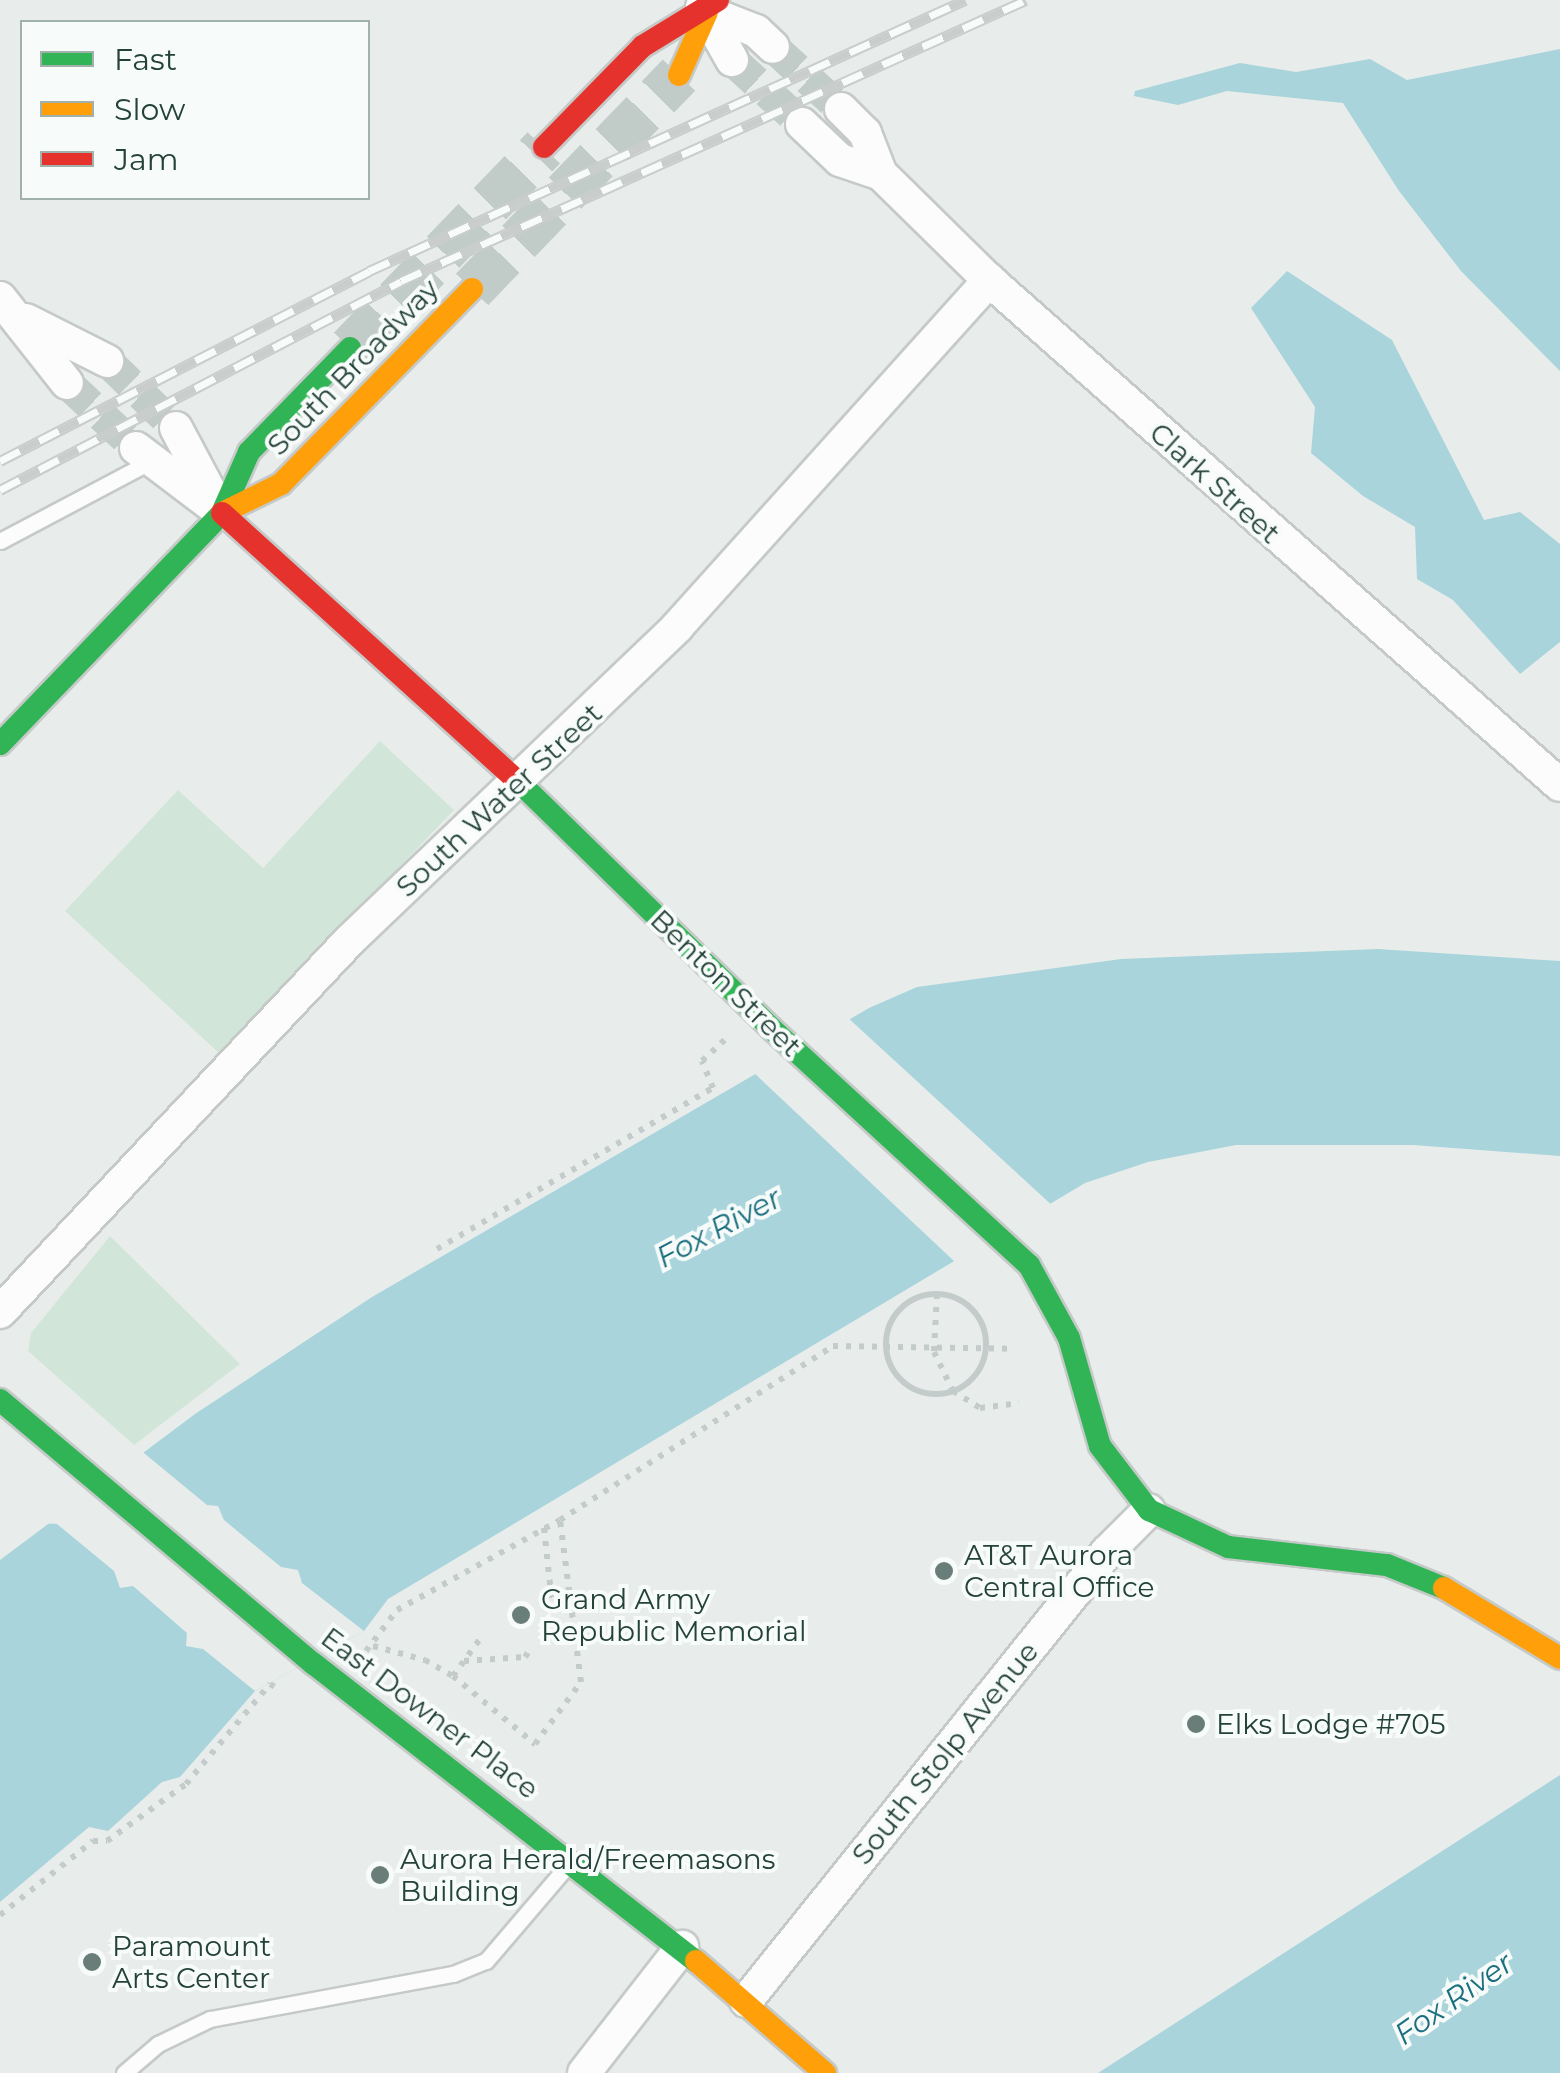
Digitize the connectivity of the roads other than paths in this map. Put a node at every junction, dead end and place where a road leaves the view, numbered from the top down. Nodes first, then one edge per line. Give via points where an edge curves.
1 (706, 4) edge
2 (773, 47) tunnel mouth
3 (732, 60) tunnel mouth
4 (679, 75) tunnel mouth
5 (841, 109) tunnel mouth
6 (802, 124) tunnel mouth
7 (544, 148) tunnel mouth
8 (881, 174) junction
9 (989, 280) junction
10 (472, 289) tunnel mouth
11 (10, 307) edge
12 (350, 348) tunnel mouth
13 (107, 361) tunnel mouth
14 (67, 383) tunnel mouth
15 (176, 428) tunnel mouth
16 (144, 454) joint
17 (222, 513) junction
18 (0, 541) edge
19 (0, 744) edge
20 (519, 782) junction
21 (1557, 785) edge
22 (0, 1312) edge
23 (0, 1400) edge
24 (1148, 1510) junction
25 (1560, 1658) edge
26 (574, 1858) junction
27 (682, 1947) junction
28 (746, 2001) junction
29 (124, 2073) edge
30 (584, 2073) edge
31 (825, 2073) edge

1 - 2 street
1 - 3 street
1 - 4 street
1 - 7 street via 643,46
5 - 8 street, Clark Street via 865,132
6 - 8 street, Clark Street via 840,160
8 - 9 street, Clark Street
9 - 20 street, South Water Street via 691,613
9 - 21 street, Clark Street
10 - 17 street, South Broadway via 281,484
11 - 13 street
11 - 14 street
12 - 17 street, South Broadway via 249,452
15 - 17 street
16 - 17 street
16 - 18 lane
17 - 19 street, South Broadway
17 - 20 street, Benton Street
20 - 22 street, South Water Street via 272,1020
20 - 24 street, Benton Street via 772,1029 1030,1265 1069,1338 1100,1446
23 - 26 street, East Downer Place via 314,1664
24 - 25 street via 1228,1547 1386,1565 1428,1578
24 - 28 street, South Stolp Avenue
26 - 27 street, East Downer Place
26 - 29 lane via 486,1961 452,1974 210,2019 158,2044
27 - 28 street, East Downer Place
27 - 30 street
28 - 31 street, East Downer Place

